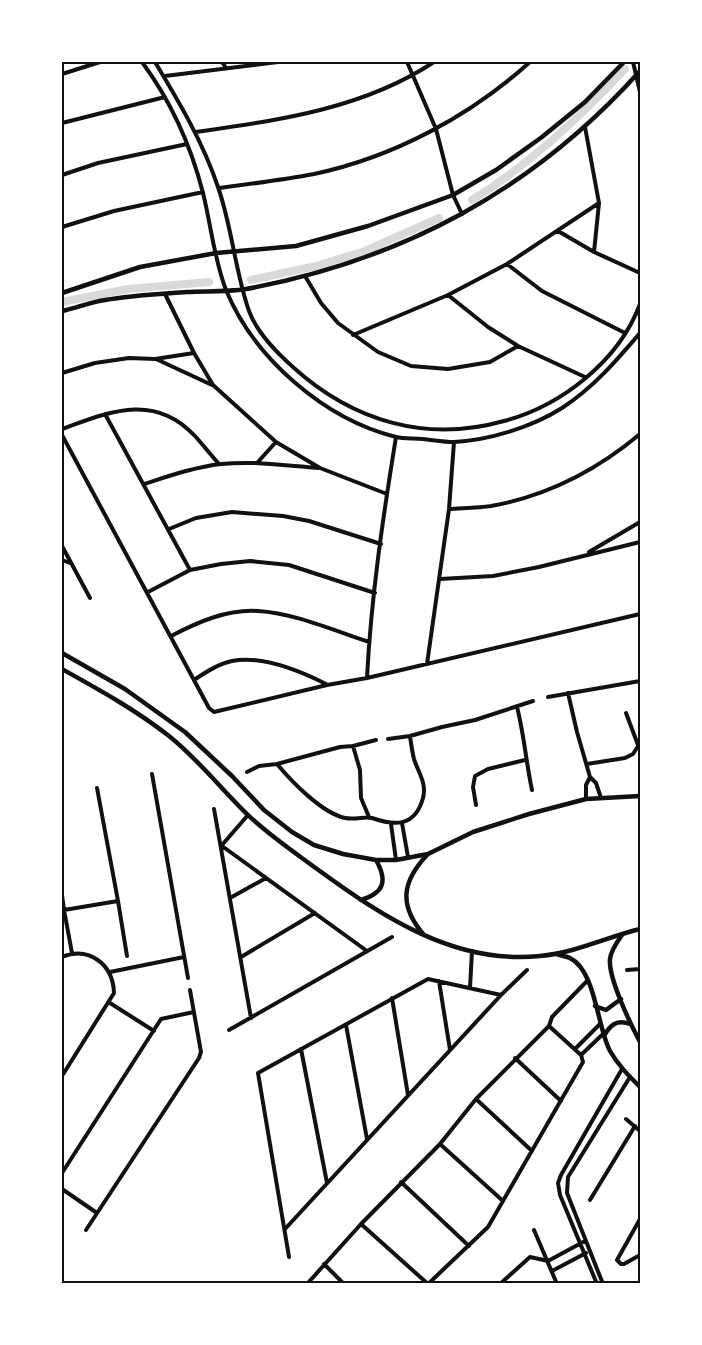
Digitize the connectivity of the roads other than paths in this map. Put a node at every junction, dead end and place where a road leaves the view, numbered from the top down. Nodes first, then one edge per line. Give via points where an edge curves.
1 (100, 62) edge
2 (142, 62) edge
3 (155, 62) edge
4 (222, 62) edge
5 (278, 62) edge
6 (407, 62) edge
7 (434, 62) edge
8 (530, 62) edge
9 (624, 62) edge
10 (633, 62) edge
11 (226, 68) junction
12 (638, 73) edge
13 (62, 74) edge
14 (414, 75) junction
15 (165, 76) junction
16 (640, 92) edge
17 (165, 98) junction
18 (62, 123) edge
19 (585, 127) junction
20 (436, 129) junction
21 (196, 132) junction
22 (187, 144) junction
23 (62, 175) edge
24 (219, 188) junction
25 (203, 192) junction
26 (453, 195) junction
27 (599, 204) junction
28 (462, 215) junction
29 (62, 227) edge
30 (558, 231) junction
31 (234, 251) junction
32 (594, 252) junction
33 (216, 253) junction
34 (507, 264) junction
35 (640, 273) edge
36 (305, 276) junction
37 (243, 289) junction
38 (226, 290) junction
39 (62, 293) edge
40 (165, 294) junction
41 (448, 295) junction
42 (640, 304) edge
43 (62, 311) edge
44 (625, 333) junction
45 (640, 333) edge
46 (353, 335) junction
47 (518, 346) junction
48 (194, 353) junction
49 (155, 358) junction
50 (62, 374) edge
51 (585, 377) junction
52 (213, 385) junction
53 (105, 414) junction
54 (62, 429) edge
55 (640, 434) edge
56 (62, 435) edge
57 (396, 437) junction
58 (276, 442) junction
59 (454, 442) junction
60 (257, 463) junction
61 (219, 464) junction
62 (320, 468) junction
63 (144, 484) junction
64 (387, 494) junction
65 (449, 509) junction
66 (640, 522) edge
67 (169, 529) junction
68 (640, 542) edge
69 (381, 544) junction
70 (62, 546) edge
71 (584, 555) junction
72 (62, 560) edge
73 (71, 563) junction
74 (190, 570) junction
75 (440, 579) junction
76 (147, 592) junction
77 (375, 593) junction
78 (90, 598) dead end
79 (640, 614) edge
80 (171, 636) junction
81 (369, 642) junction
82 (62, 653) edge
83 (427, 664) junction
84 (62, 669) edge
85 (367, 678) junction
86 (194, 680) junction
87 (640, 681) edge
88 (327, 685) junction
89 (568, 693) junction
90 (548, 697) dead end
91 (533, 701) dead end
92 (517, 707) junction
93 (626, 713) dead end
94 (410, 736) junction
95 (387, 739) dead end
96 (376, 741) dead end
97 (639, 744) edge
98 (353, 746) junction
99 (525, 760) junction
100 (587, 764) junction
101 (277, 765) junction
102 (247, 772) dead end
103 (152, 774) dead end
104 (232, 776) junction
105 (591, 777) junction
106 (222, 786) junction
107 (97, 788) dead end
108 (532, 790) dead end
109 (640, 795) edge
110 (601, 798) junction
111 (586, 799) junction
112 (476, 805) dead end
113 (214, 809) dead end
114 (248, 815) junction
115 (369, 817) junction
116 (402, 823) junction
117 (391, 824) junction
118 (221, 846) junction
119 (428, 854) junction
120 (408, 857) junction
121 (376, 860) junction
122 (396, 860) junction
123 (266, 878) junction
124 (62, 895) edge
125 (230, 898) junction
126 (361, 900) junction
127 (118, 901) junction
128 (64, 910) junction
129 (315, 913) junction
130 (640, 929) edge
131 (623, 933) junction
132 (392, 936) dead end
133 (426, 937) junction
134 (367, 951) junction
135 (472, 951) junction
136 (72, 953) junction
137 (554, 954) junction
138 (127, 956) dead end
139 (62, 957) edge
140 (184, 957) junction
141 (241, 957) junction
142 (640, 969) edge
143 (526, 970) dead end
144 (627, 970) dead end
145 (110, 972) junction
146 (188, 978) dead end
147 (588, 980) junction
148 (438, 981) junction
149 (470, 988) junction
150 (190, 990) dead end
151 (501, 995) junction
152 (392, 998) junction
153 (621, 999) junction
154 (110, 1003) junction
155 (595, 1006) junction
156 (194, 1012) junction
157 (251, 1018) junction
158 (600, 1024) junction
159 (630, 1024) junction
160 (346, 1025) junction
161 (549, 1026) junction
162 (154, 1030) junction
163 (229, 1030) dead end
164 (603, 1035) junction
165 (640, 1042) edge
166 (301, 1049) junction
167 (575, 1049) junction
168 (450, 1050) junction
169 (581, 1055) junction
170 (515, 1058) junction
171 (622, 1069) junction
172 (62, 1076) edge
173 (630, 1077) junction
174 (640, 1087) edge
175 (408, 1095) junction
176 (476, 1099) junction
177 (561, 1101) junction
178 (626, 1119) dead end
179 (635, 1126) junction
180 (640, 1131) edge
181 (367, 1139) junction
182 (440, 1144) junction
183 (532, 1151) junction
184 (62, 1173) edge
185 (401, 1182) junction
186 (327, 1183) junction
187 (62, 1189) edge
188 (590, 1200) dead end
189 (502, 1201) junction
190 (97, 1213) junction
191 (640, 1219) edge
192 (361, 1224) junction
193 (284, 1229) junction
194 (86, 1230) dead end
195 (534, 1230) dead end
196 (585, 1241) junction
197 (580, 1244) junction
198 (469, 1246) junction
199 (587, 1252) junction
200 (640, 1255) edge
201 (289, 1257) dead end
202 (548, 1261) junction
203 (324, 1264) junction
204 (552, 1271) junction
205 (307, 1284) edge
206 (344, 1284) edge
207 (428, 1284) edge
208 (500, 1284) edge
209 (557, 1284) edge
210 (597, 1284) edge
211 (603, 1284) edge

1 - 13 street
2 - 17 street
3 - 15 street
4 - 11 street
5 - 11 street
6 - 14 street
7 - 14 street
8 - 20 street via 501,88
9 - 26 street via 585,102 542,137
10 - 12 street
11 - 15 street
12 - 16 street
12 - 19 street
14 - 20 street
14 - 21 street via 348,104
15 - 21 street
17 - 18 street
17 - 22 street
19 - 27 street
19 - 28 street via 507,188
20 - 24 street via 376,156 315,174
20 - 26 street
21 - 24 street
22 - 23 street
22 - 25 street
24 - 31 street
25 - 29 street via 114,211
25 - 33 street
26 - 28 street
26 - 31 street via 368,226 296,246
27 - 30 street
27 - 32 street
28 - 36 street via 378,254
30 - 32 street
30 - 34 street
31 - 33 street
31 - 37 street
32 - 35 street
33 - 38 street
33 - 39 street via 140,267
34 - 41 street
34 - 44 street via 542,291
36 - 37 street
36 - 46 street via 321,303
37 - 38 street
37 - 51 street via 249,311 268,342 307,380 361,412 399,425 440,430 478,428 525,415 555,401
38 - 40 street
38 - 57 street via 261,350 290,380 357,422
40 - 43 street via 106,300
40 - 48 street
41 - 46 street
41 - 47 street
42 - 44 street
44 - 51 street
45 - 59 street via 594,385 561,409 496,435
46 - 47 street via 378,352 411,366 442,368 490,362
47 - 51 street
48 - 49 street
48 - 52 street
49 - 50 street via 95,363
49 - 52 street
52 - 58 street
53 - 54 street
53 - 61 street via 128,408 146,409 170,418 194,435
53 - 63 street
55 - 65 street via 571,481 490,506
56 - 76 street
57 - 59 street
57 - 64 street
58 - 60 street
58 - 62 street
59 - 65 street
60 - 61 street
60 - 62 street
61 - 63 street
62 - 64 street
63 - 67 street
64 - 69 street
65 - 75 street
66 - 71 street
67 - 69 street via 196,518 232,512 309,521
67 - 74 street
68 - 71 street
69 - 77 street
70 - 73 street
71 - 75 street via 493,576
72 - 73 street
73 - 78 street
74 - 76 street
74 - 77 street via 250,561 289,565
75 - 83 street
76 - 80 street
77 - 81 street
79 - 83 street
80 - 81 street via 195,623 228,613 258,610
80 - 86 street
81 - 85 street
82 - 104 street via 125,689 185,732
83 - 85 street
84 - 106 street via 169,736
85 - 88 street
86 - 88 street via 233,661 266,662
86 - 88 street via 214,712
87 - 89 street
89 - 90 street
89 - 100 street
91 - 92 street
92 - 94 street
92 - 99 street via 524,733
93 - 97 street
94 - 95 street
94 - 116 street via 424,783 423,796 413,816
96 - 98 street
97 - 100 street via 625,758
98 - 101 street
98 - 115 street
99 - 108 street
99 - 112 street via 488,769 475,777
100 - 105 street
101 - 102 street via 259,766
101 - 115 street via 328,810 358,820
103 - 140 street
104 - 106 street
104 - 121 street via 291,832 343,854
105 - 110 street
105 - 111 street via 586,784
106 - 114 street
107 - 127 street
109 - 110 street
110 - 111 street
111 - 119 street via 473,832
113 - 118 street
114 - 118 street
114 - 126 street
115 - 117 street
116 - 117 street
116 - 120 street
117 - 122 street
118 - 123 street
118 - 125 street
119 - 120 street
119 - 133 street via 415,867 407,885 407,904 413,922
120 - 122 street
121 - 122 street
121 - 126 street via 383,872 382,885 374,896
123 - 125 street
123 - 129 street
124 - 128 street
125 - 141 street
126 - 133 street
127 - 128 street
127 - 138 street
128 - 136 street
129 - 134 street
129 - 141 street
130 - 131 street
131 - 137 street
131 - 153 street via 611,951 610,960
132 - 134 street
133 - 135 street
134 - 157 street
135 - 137 street via 497,956
135 - 149 street
136 - 139 street
136 - 145 street via 93,958
137 - 147 street via 571,958
140 - 145 street
140 - 146 street
141 - 157 street
142 - 144 street
143 - 151 street
145 - 154 street via 114,993
147 - 155 street
147 - 161 street via 552,1017
148 - 149 street
148 - 152 street via 428,979
148 - 168 street
149 - 151 street
150 - 156 street
151 - 168 street
152 - 160 street
152 - 175 street
153 - 155 street via 606,1010
153 - 159 street
154 - 162 street
154 - 172 street
155 - 158 street
156 - 162 street via 164,1018
156 - 190 street via 199,1058
157 - 163 street
158 - 164 street
158 - 167 street
159 - 164 street via 615,1023
159 - 165 street
160 - 166 street
160 - 181 street
161 - 167 street
161 - 170 street
162 - 184 street
164 - 169 street
164 - 171 street
166 - 186 street
166 - 193 street via 258,1073
167 - 169 street
168 - 175 street
169 - 177 street via 583,1062
170 - 176 street
170 - 177 street
171 - 173 street
171 - 197 street via 558,1183
173 - 174 street
173 - 196 street via 566,1184
175 - 181 street
176 - 182 street
176 - 183 street
177 - 183 street
178 - 179 street
179 - 180 street
179 - 188 street
181 - 186 street
182 - 185 street
182 - 189 street
183 - 189 street
185 - 192 street
185 - 198 street
186 - 193 street
187 - 190 street
189 - 198 street via 488,1227
190 - 194 street
191 - 200 street via 617,1260 624,1264
192 - 203 street
192 - 207 street
193 - 201 street
195 - 202 street
196 - 197 street
196 - 199 street
197 - 199 street
197 - 202 street
198 - 207 street
199 - 204 street
199 - 210 street
199 - 211 street
202 - 204 street
202 - 208 street via 530,1257
203 - 205 street
203 - 206 street
204 - 209 street

